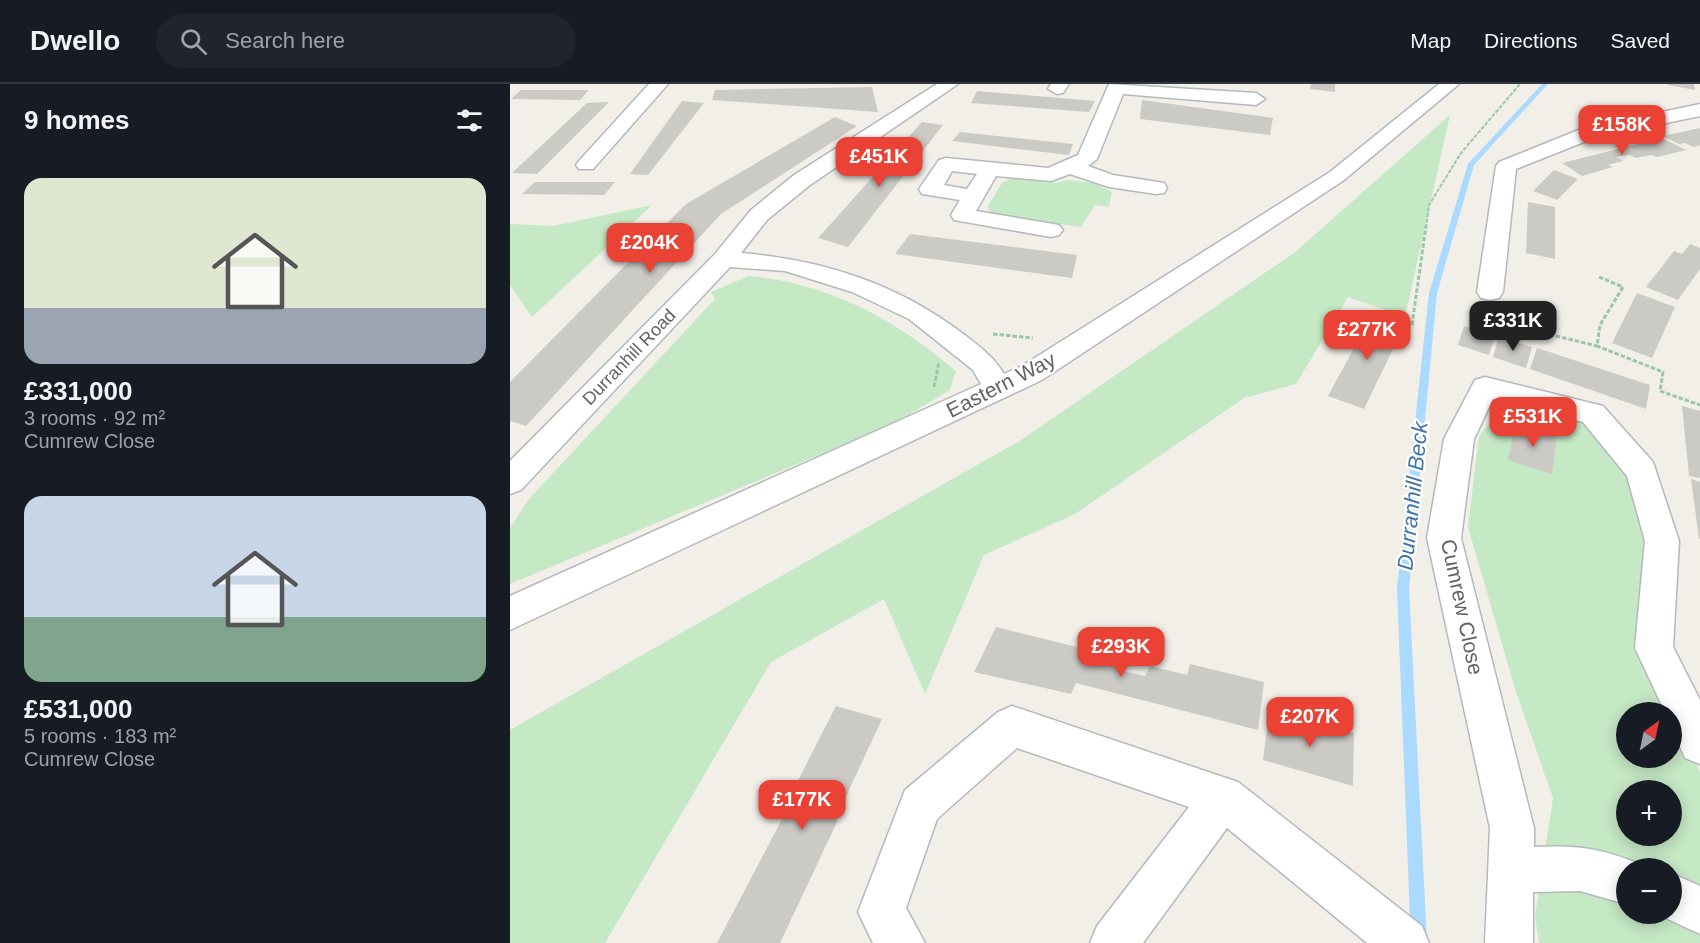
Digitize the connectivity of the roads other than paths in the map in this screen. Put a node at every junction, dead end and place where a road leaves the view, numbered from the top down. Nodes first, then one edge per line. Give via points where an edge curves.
1 (659, 84) edge
2 (1450, 84) edge
3 (1117, 86) edge
4 (933, 87) edge
5 (1256, 99) dead end
6 (1700, 110) edge
7 (586, 165) dead end
8 (1069, 167) junction
9 (990, 169) junction
10 (1156, 188) dead end
11 (973, 196) junction
12 (1051, 230) dead end
13 (724, 259) junction
14 (1490, 292) dead end
15 (998, 389) junction
16 (510, 481) edge
17 (510, 613) edge
18 (1685, 688) edge
19 (1700, 743) edge
20 (1223, 797) junction
21 (1511, 870) junction
22 (1616, 878) edge
23 (1682, 902) edge
24 (1700, 911) edge
25 (901, 943) edge
26 (1114, 943) edge
27 (1405, 943) edge
28 (1509, 943) edge

1 - 7 street
2 - 15 street, Eastern Way via 1338,176 1032,374
3 - 5 street
3 - 8 street via 1087,159
4 - 13 street, Durranhill Road via 759,215
6 - 14 street via 1588,133 1506,165
8 - 9 street via 1051,175
8 - 10 street via 1109,181
9 - 11 street
9 - 11 street via 946,164 930,189
11 - 12 street via 962,215
13 - 15 street via 787,264 861,286 926,319 984,364
13 - 16 street, Durranhill Road
15 - 17 street, Eastern Way
18 - 19 street, Cumrew Close
18 - 21 street, Cumrew Close via 1654,648 1662,541 1642,471 1593,414 1485,387 1459,439 1444,538 1512,828
20 - 25 street via 1012,726 920,805 881,912
20 - 26 street
20 - 27 street
21 - 22 street via 1580,868
21 - 28 street, Cumrew Close
23 - 24 street

